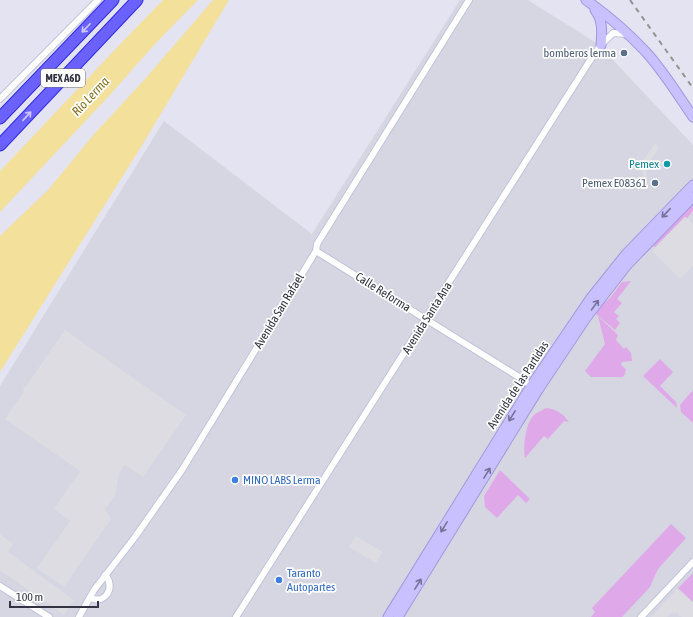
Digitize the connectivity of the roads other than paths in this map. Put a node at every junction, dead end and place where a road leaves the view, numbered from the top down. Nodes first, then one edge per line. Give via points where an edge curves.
1 (98, 0) edge
2 (114, 0) edge
3 (137, 0) edge
4 (145, 0) edge
5 (469, 0) edge
6 (587, 0) edge
7 (126, 12) junction
8 (627, 34) junction
9 (601, 45) junction
10 (0, 99) edge
11 (693, 117) edge
12 (0, 118) edge
13 (0, 145) edge
14 (693, 185) edge
15 (693, 197) edge
16 (316, 250) junction
17 (426, 319) junction
18 (531, 386) junction
19 (693, 562) edge
20 (105, 575) junction
21 (0, 586) edge
22 (90, 598) junction
23 (49, 617) edge
24 (79, 617) edge
25 (236, 617) edge
26 (388, 617) edge
27 (398, 617) edge
28 (641, 617) edge

1 - 10 street
2 -> 12 highway, MEX A6D
3 - 7 highway
4 - 7 highway
5 - 16 street, Avenida San Rafael via 317,244
6 - 8 main road
6 - 9 main road via 601,21
13 -> 7 highway, MEX A6D
8 - 9 street, Avenida Santa Ana via 613,33
8 - 11 main road via 659,67
9 - 17 street, Avenida Santa Ana
14 -> 18 main road, Avenida de las Partidas via 630,250 607,278 577,317
27 -> 15 main road, Avenida de las Partidas via 538,390 586,318 627,265
16 - 17 street, Calle Reforma
16 - 20 street, Avenida San Rafael via 182,470
17 - 18 street, Calle Reforma
17 - 25 street, Avenida Santa Ana
18 -> 26 main road, Avenida de las Partidas
19 - 28 street
20 - 22 street, Avenida San Rafael
20 - 22 street via 110,584 106,596 101,600
21 - 23 street
22 - 24 street, Avenida San Rafael

